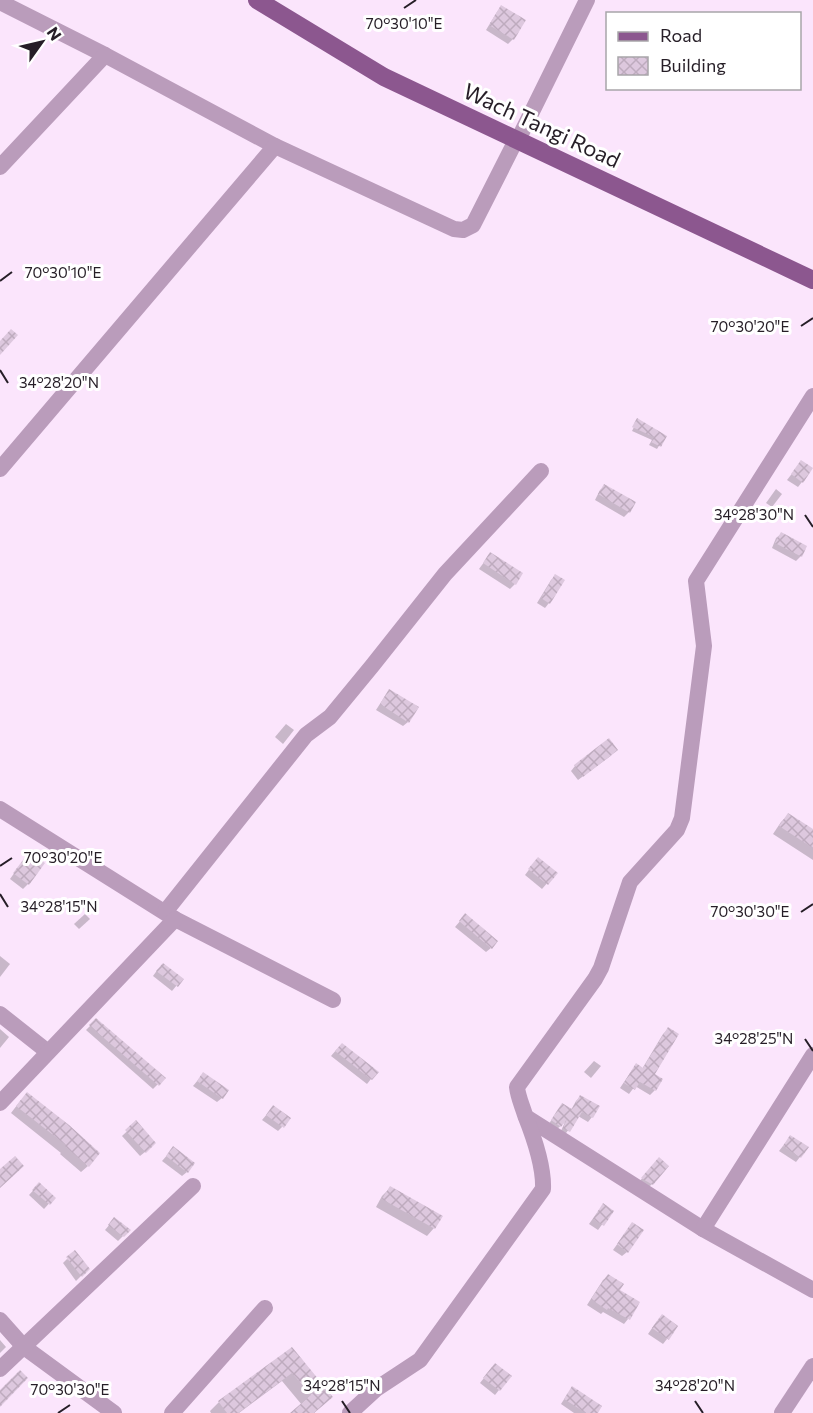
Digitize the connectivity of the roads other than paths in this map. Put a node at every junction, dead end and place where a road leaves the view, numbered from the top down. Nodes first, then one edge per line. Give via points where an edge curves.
1 (257, 0) edge
2 (587, 0) edge
3 (0, 2) edge
4 (105, 55) junction
5 (515, 143) junction
6 (275, 146) junction
7 (0, 167) edge
8 (813, 280) edge
9 (813, 396) edge
10 (0, 469) edge
11 (541, 471) dead end
12 (0, 809) edge
13 (170, 915) junction
14 (333, 1000) dead end
15 (0, 1014) edge
16 (48, 1052) junction
17 (813, 1055) edge
18 (0, 1103) edge
19 (526, 1117) junction
20 (194, 1186) dead end
21 (703, 1229) junction
22 (813, 1290) edge
23 (265, 1308) dead end
24 (0, 1320) edge
25 (24, 1347) junction
26 (813, 1366) edge
27 (0, 1369) edge
28 (114, 1413) edge
29 (172, 1413) edge
30 (351, 1413) edge
31 (782, 1413) edge

1 - 5 main road, Wach Tangi Road via 384,76
2 - 5 street
3 - 4 street
4 - 6 street
4 - 7 street
5 - 6 street via 473,225 463,230
5 - 8 main road, Wach Tangi Road
6 - 10 street
9 - 19 street via 696,581 704,646 680,825 630,882 601,968 517,1087
11 - 13 street via 445,574 330,717 306,735
12 - 13 street
13 - 14 street
13 - 16 street
15 - 16 street
16 - 18 street
17 - 21 street
19 - 21 street
19 - 30 street via 541,1166 543,1189 420,1360 376,1389
20 - 25 street
21 - 22 street
23 - 29 street
24 - 25 street
25 - 27 street
25 - 28 street
26 - 31 street

